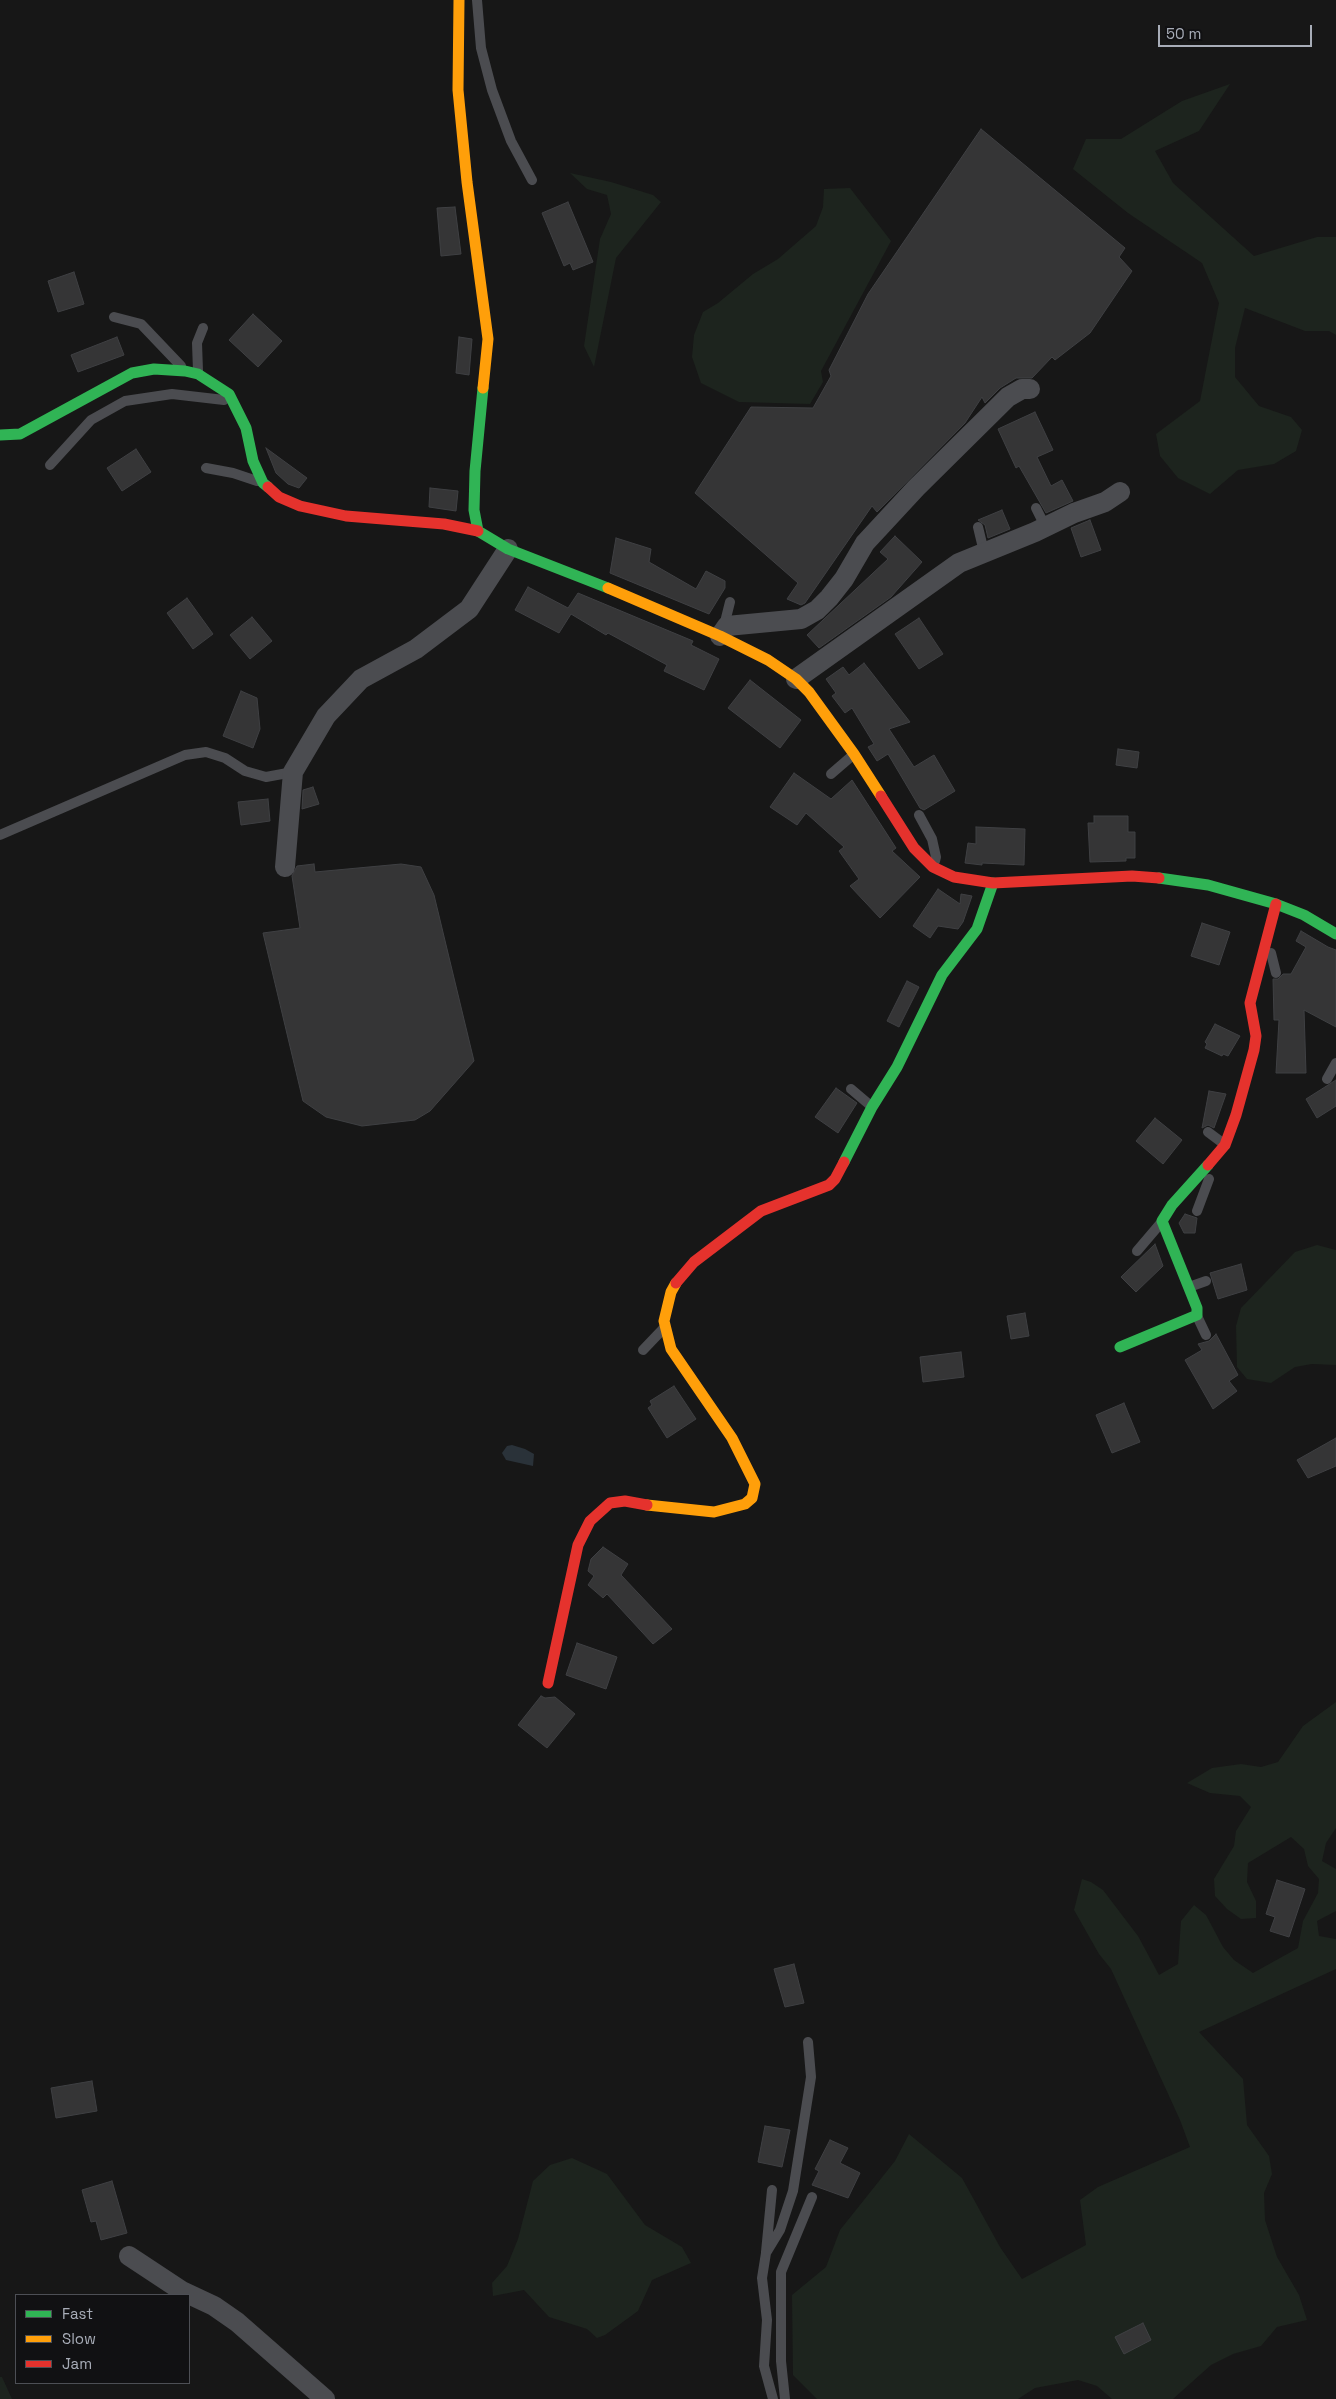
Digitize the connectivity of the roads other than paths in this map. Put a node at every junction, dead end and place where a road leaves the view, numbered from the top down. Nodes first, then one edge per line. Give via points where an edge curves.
1 (459, 0) edge
2 (478, 0) edge
3 (532, 180) dead end
4 (114, 317) dead end
5 (203, 328) dead end
6 (185, 371) junction
7 (198, 374) junction
8 (1030, 389) dead end
9 (232, 401) junction
10 (0, 435) edge
11 (50, 466) dead end
12 (206, 468) dead end
13 (263, 483) junction
14 (1120, 492) dead end
15 (1036, 508) dead end
16 (1045, 526) junction
17 (978, 527) dead end
18 (478, 531) junction
19 (508, 549) junction
20 (984, 552) junction
21 (730, 602) dead end
22 (724, 631) junction
23 (796, 679) junction
24 (854, 754) junction
25 (293, 772) junction
26 (831, 774) dead end
27 (919, 814) dead end
28 (0, 835) edge
29 (285, 867) dead end
30 (933, 867) junction
31 (993, 883) junction
32 (1276, 904) junction
33 (1336, 934) edge
34 (1266, 944) junction
35 (1276, 972) dead end
36 (1336, 1063) edge
37 (1327, 1079) dead end
38 (851, 1090) dead end
39 (872, 1107) junction
40 (1208, 1132) dead end
41 (1225, 1144) junction
42 (1214, 1159) junction
43 (1197, 1211) dead end
44 (1162, 1221) junction
45 (1138, 1250) dead end
46 (1206, 1281) dead end
47 (1188, 1287) junction
48 (1197, 1316) junction
49 (664, 1327) junction
50 (1206, 1335) dead end
51 (1120, 1347) dead end
52 (643, 1350) dead end
53 (548, 1683) dead end
54 (808, 2042) dead end
55 (772, 2190) dead end
56 (812, 2197) dead end
57 (766, 2253) junction
58 (129, 2256) dead end
59 (188, 2294) edge
60 (190, 2295) edge
61 (325, 2399) edge
62 (773, 2399) edge
63 (785, 2399) edge

1 - 18 street via 458,90 488,339 474,471 474,510
2 - 3 lane via 481,48 492,90 511,141
4 - 6 lane via 140,324
5 - 7 lane via 197,343
6 - 7 street
6 - 10 street via 154,369 132,373 20,434
7 - 9 street via 219,386
8 - 22 street via 1022,389 1008,397 916,488 865,543 844,579 817,610 801,619
9 - 11 lane via 172,394 125,401 90,420
9 - 13 street via 246,428 253,461
12 - 13 lane
13 - 18 street via 279,497 300,506 346,516 444,524
14 - 16 street via 1105,502
15 - 16 lane
16 - 20 street
17 - 20 lane
18 - 19 street
19 - 22 street
19 - 25 street via 469,609 416,649 361,679 326,716
20 - 23 street via 951,568
21 - 22 lane
22 - 23 street
23 - 24 street
24 - 26 lane
24 - 30 street via 914,848
25 - 28 lane via 266,777 245,771 206,752 185,755
25 - 29 street
27 - 30 lane via 932,839 936,857
30 - 31 street via 954,877
31 - 32 street via 1104,877 1176,879 1208,884
31 - 39 street via 977,929 942,975 897,1067
32 - 33 street via 1304,915
32 - 34 street
34 - 35 lane
34 - 41 street via 1250,1004 1256,1036 1254,1050
36 - 37 lane
38 - 39 lane
39 - 49 street via 829,1185 761,1211 678,1278 666,1309
40 - 41 lane
41 - 42 street
42 - 43 lane
42 - 44 street via 1172,1205
44 - 45 lane
44 - 47 street
46 - 47 lane
47 - 48 street
48 - 50 lane
48 - 51 street
49 - 52 lane
49 - 53 street via 671,1349 747,1465 755,1484 752,1498 745,1504 714,1512 625,1501 610,1503 598,1512 578,1545
54 - 57 lane via 811,2077 793,2191 780,2230
55 - 57 lane
56 - 63 lane via 781,2272 781,2361
57 - 62 lane via 762,2278 767,2320 764,2366
58 - 59 street
60 - 61 street via 237,2322

